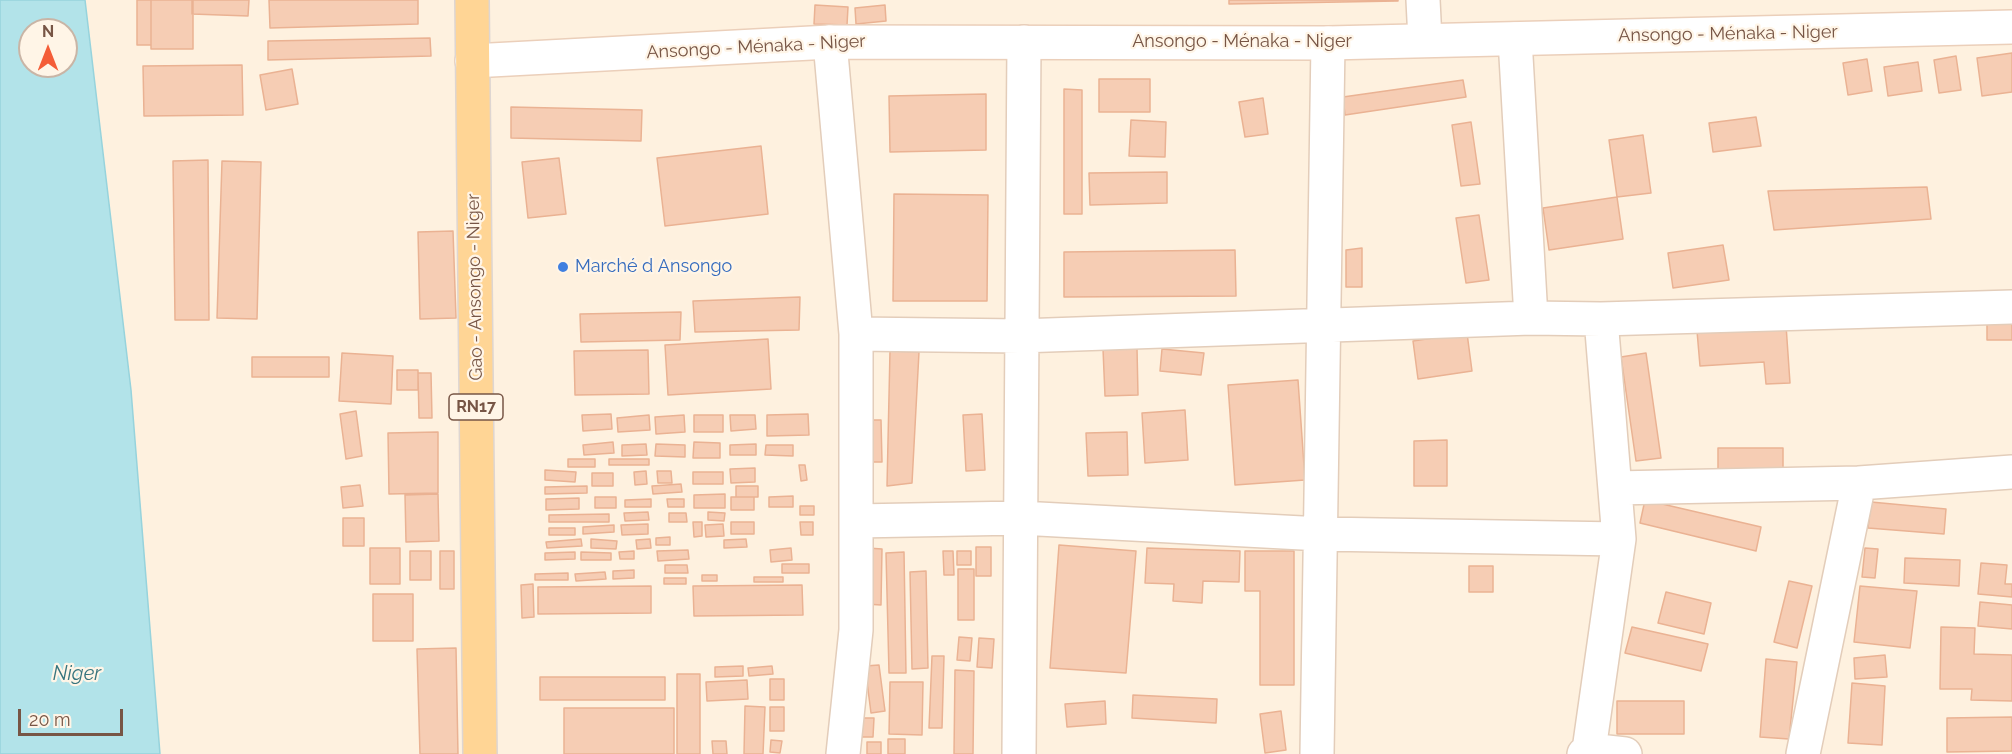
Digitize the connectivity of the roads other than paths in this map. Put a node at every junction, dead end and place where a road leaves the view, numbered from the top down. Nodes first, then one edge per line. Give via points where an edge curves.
1 (472, 0) edge
2 (1423, 0) edge
3 (2012, 27) edge
4 (1515, 39) junction
5 (1425, 40) junction
6 (830, 42) junction
7 (1024, 42) junction
8 (1328, 43) junction
9 (472, 61) junction
10 (2012, 307) edge
11 (1531, 318) junction
12 (1601, 319) junction
13 (1322, 327) junction
14 (856, 334) junction
15 (1020, 336) junction
16 (2012, 472) edge
17 (1859, 483) junction
18 (1615, 488) junction
19 (1020, 518) junction
20 (856, 521) junction
21 (1321, 534) junction
22 (1618, 539) junction
23 (1586, 752) edge
24 (480, 754) edge
25 (843, 754) edge
26 (1019, 754) edge
27 (1317, 754) edge
28 (1625, 754) edge
29 (1803, 754) edge

1 - 9 main road, Gao - Ansongo - Niger / RN17
2 - 5 street
3 - 4 street, Ansongo - Ménaka - Niger
4 - 5 street, Ansongo - Ménaka - Niger
4 - 11 street
5 - 8 street, Ansongo - Ménaka - Niger
6 - 7 street, Ansongo - Ménaka - Niger
6 - 9 street, Ansongo - Ménaka - Niger
6 - 14 street
7 - 8 street, Ansongo - Ménaka - Niger
7 - 15 street
8 - 13 street
9 - 24 main road, Gao - Ansongo - Niger / RN17
10 - 12 street
11 - 12 street
11 - 13 street
12 - 18 street
13 - 15 street
13 - 21 street
14 - 15 street
14 - 20 street
15 - 19 street
16 - 17 street
17 - 18 street
17 - 29 street
18 - 22 street
19 - 20 street
19 - 21 street
19 - 26 street
20 - 25 street via 856,630
21 - 22 street
21 - 27 street
22 - 23 street
23 - 28 street

